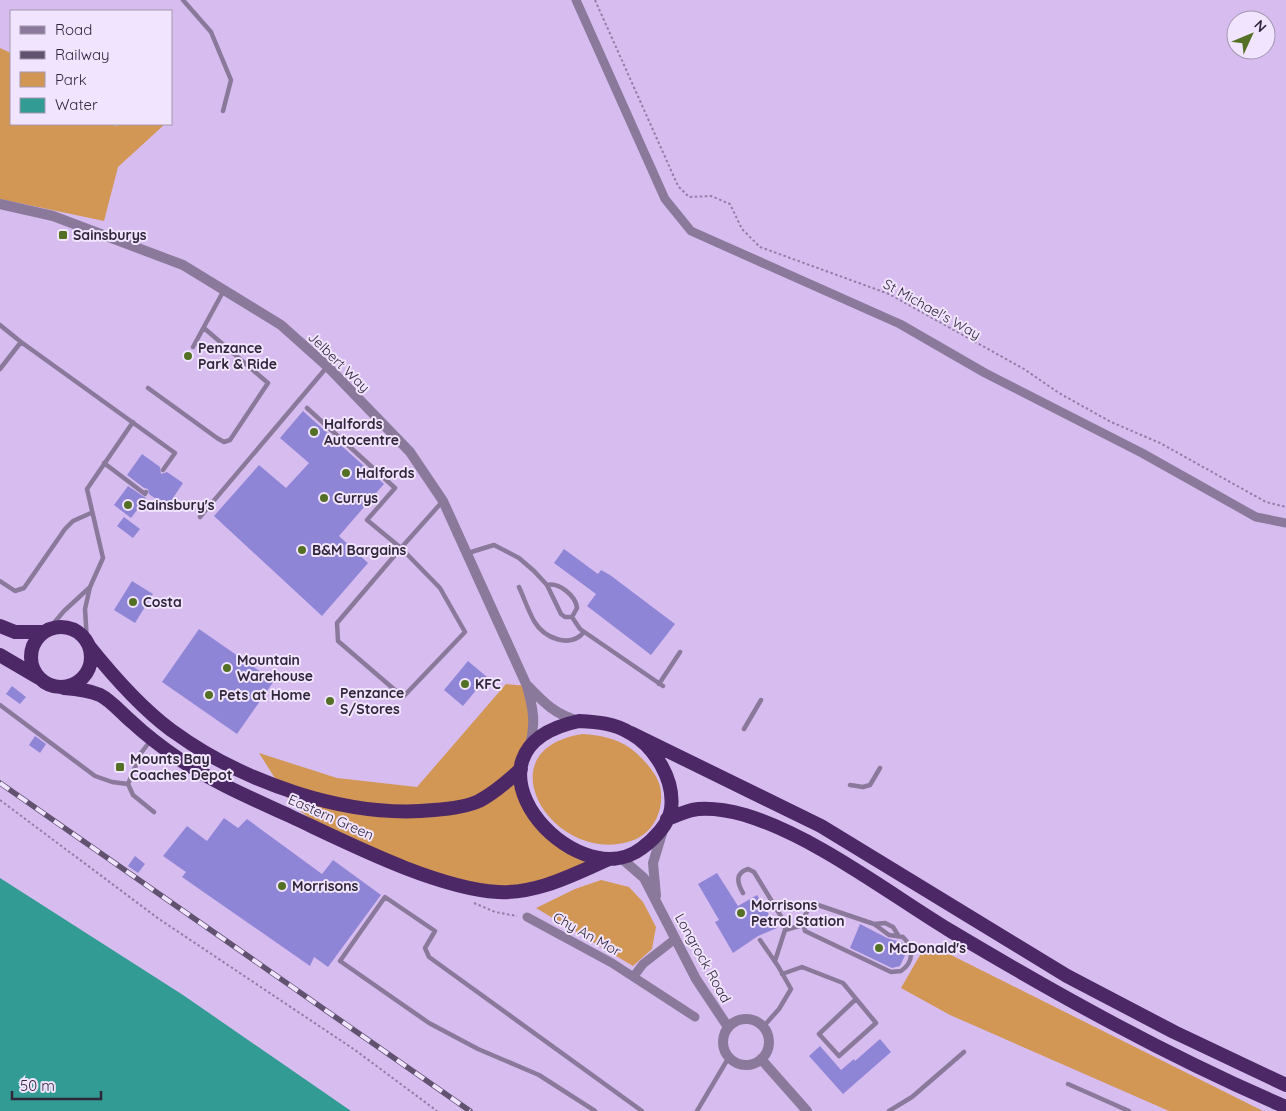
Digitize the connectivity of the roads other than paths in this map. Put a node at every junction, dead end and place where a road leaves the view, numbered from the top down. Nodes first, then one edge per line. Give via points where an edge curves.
1 (183, 0) edge
2 (576, 0) edge
3 (223, 111) dead end
4 (0, 204) edge
5 (224, 290) junction
6 (0, 325) edge
7 (204, 328) junction
8 (21, 342) junction
9 (193, 348) dead end
10 (328, 367) junction
11 (0, 370) edge
12 (148, 388) dead end
13 (307, 408) dead end
14 (133, 422) junction
15 (104, 463) junction
16 (163, 470) dead end
17 (146, 492) dead end
18 (443, 501) junction
19 (91, 513) junction
20 (200, 517) dead end
21 (1286, 523) edge
22 (401, 548) junction
23 (468, 553) junction
24 (0, 580) edge
25 (547, 585) junction
26 (90, 587) junction
27 (519, 587) dead end
28 (572, 616) junction
29 (0, 626) edge
30 (46, 631) junction
31 (584, 632) junction
32 (88, 644) junction
33 (680, 652) dead end
34 (0, 655) edge
35 (40, 678) junction
36 (527, 686) junction
37 (64, 688) junction
38 (761, 700) dead end
39 (0, 705) edge
40 (579, 721) junction
41 (744, 729) dead end
42 (631, 733) junction
43 (151, 740) junction
44 (530, 746) junction
45 (880, 768) dead end
46 (521, 769) junction
47 (128, 784) junction
48 (850, 785) dead end
49 (154, 812) dead end
50 (666, 822) junction
51 (615, 858) junction
52 (743, 893) dead end
53 (656, 900) junction
54 (527, 917) road end
55 (803, 924) junction
56 (874, 924) junction
57 (785, 930) junction
58 (898, 935) junction
59 (675, 939) junction
60 (760, 940) dead end
61 (775, 961) junction
62 (782, 974) junction
63 (634, 976) junction
64 (855, 1000) junction
65 (695, 1017) dead end
66 (728, 1027) junction
67 (763, 1027) junction
68 (964, 1052) dead end
69 (729, 1057) junction
70 (761, 1059) junction
71 (1068, 1084) dead end
72 (1286, 1085) edge
73 (1286, 1107) edge
74 (595, 1111) edge
75 (642, 1111) edge
76 (697, 1111) edge
77 (807, 1111) edge
78 (889, 1111) edge
79 (1129, 1111) edge

1 - 3 lane via 211,32 231,80
2 - 21 street via 665,199 691,231 900,324 985,373 1142,453 1256,517
4 - 5 street, Jelbert Way via 53,216 183,265
5 - 7 lane
5 - 10 street, Jelbert Way via 281,325
6 - 8 lane
7 - 9 lane
7 - 12 lane via 268,383 230,440 224,442 217,438
8 - 11 lane
8 - 14 lane
10 - 18 street, Jelbert Way via 410,452
10 - 20 lane
13 - 22 lane via 395,488 367,520
14 - 15 lane
14 - 16 lane via 175,453
15 - 17 lane
15 - 19 lane via 87,489
18 - 22 lane
18 - 23 street, Jelbert Way
19 - 24 lane via 64,529 24,588 15,591
19 - 26 lane via 103,558
22 - 22 lane via 440,588 465,632 403,696 338,640 337,623
23 - 25 lane via 484,546 499,546 519,558
23 - 36 street, Jelbert Way
25 - 28 lane via 558,610 565,617
25 - 28 lane via 557,585 574,599 577,608
26 - 30 lane
26 - 32 lane via 85,609
27 - 31 lane via 535,622 549,635 565,641 575,640
28 - 31 lane
29 - 30 highway via 15,632
30 - 32 highway via 61,627 72,629 81,634
30 - 35 highway via 34,644 32,652 34,670
31 - 33 lane via 661,685
32 - 37 highway via 91,659 86,674
32 - 46 highway, Eastern Green via 143,706 170,729 205,753 245,773 308,796 361,809 407,813 445,809 478,802
34 - 35 highway
35 - 37 highway
36 - 40 street, Jelbert Way via 550,710
36 - 44 street, Jelbert Way via 534,712
37 - 43 highway, Eastern Green via 103,696
38 - 41 lane
39 - 47 lane via 95,776
40 - 42 highway via 609,724
40 - 44 highway via 547,731
42 - 50 highway via 655,755 666,775 671,794 671,810
42 - 72 highway via 821,826 1067,976
43 - 47 lane via 141,753
43 - 51 highway, Eastern Green via 239,792 328,834 420,873 470,889 525,891 557,882
44 - 46 highway
45 - 48 lane via 870,785 863,788
46 - 51 highway via 520,785 525,802 540,822 561,841 584,853
47 - 49 lane via 133,795
50 - 51 highway via 651,841 637,851
50 - 53 street, Longrock Road via 653,863
50 - 73 highway via 693,810 713,810 744,815 782,830 830,855 1045,988 1153,1046
51 - 53 street, Longrock Road via 644,878
52 - 57 lane via 737,878 748,869 754,872 785,923
53 - 59 street, Longrock Road
54 - 63 street, Chy An Mor
55 - 56 lane via 808,910 815,904
55 - 57 lane
55 - 58 lane via 805,931 890,972 906,968 912,953 908,942
56 - 58 lane via 889,935
56 - 58 lane via 885,923
57 - 61 lane
59 - 63 street via 643,964
59 - 66 street, Longrock Road
60 - 61 lane
61 - 62 lane
62 - 64 lane via 802,967 842,983
62 - 67 lane via 791,990 780,1009
63 - 65 street, Chy An Mor
64 - 64 lane via 876,1023 839,1056 819,1034
66 - 67 street via 742,1019 750,1019
66 - 69 street via 723,1037 723,1048
67 - 70 street via 768,1047
68 - 78 lane via 912,1097
69 - 70 street via 734,1062 748,1065
69 - 76 lane
70 - 77 street
71 - 79 lane
74 - 75 lane via 539,1075 478,1049 423,1019 340,961 385,897 435,931 425,948 429,957

